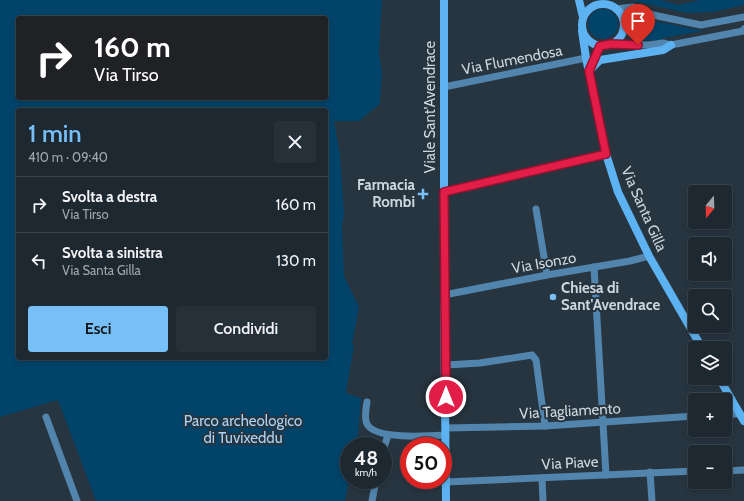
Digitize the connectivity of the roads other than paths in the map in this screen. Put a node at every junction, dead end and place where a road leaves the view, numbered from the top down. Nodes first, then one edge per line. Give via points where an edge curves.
1 (444, 0) edge
2 (579, 0) edge
3 (616, 8) junction
4 (653, 16) junction
5 (583, 17) junction
6 (744, 17) edge
7 (744, 29) edge
8 (582, 31) junction
9 (623, 31) junction
10 (611, 44) junction
11 (671, 45) junction
12 (600, 46) junction
13 (586, 58) junction
14 (589, 71) junction
15 (444, 87) junction
16 (606, 154) junction
17 (444, 192) junction
18 (536, 209) dead end
19 (649, 256) junction
20 (594, 267) junction
21 (547, 275) junction
22 (444, 295) junction
23 (698, 341) edge
24 (446, 365) junction
25 (723, 385) edge
26 (367, 402) dead end
27 (732, 415) edge
28 (46, 417) dead end
29 (688, 417) edge
30 (742, 417) edge
31 (604, 423) junction
32 (545, 426) junction
33 (446, 432) junction
34 (388, 435) joint
35 (446, 437) edge
36 (744, 470) edge
37 (732, 471) edge
38 (650, 472) junction
39 (688, 472) edge
40 (606, 475) junction
41 (542, 478) junction
42 (452, 482) edge
43 (374, 489) edge
44 (446, 489) edge
45 (77, 501) edge
46 (372, 501) edge
47 (446, 501) edge
48 (543, 501) edge
49 (652, 501) edge

1 - 15 street, Viale Sant'Avendrace
2 - 5 street, Via Santa Gilla
3 - 4 street via 633,7
3 - 5 street via 604,4 597,5 591,7
3 - 9 street via 623,19
4 - 6 street via 701,24
4 - 9 street via 644,15 632,20
5 - 8 street, Via Santa Gilla
7 - 11 street
8 - 12 street via 587,39
8 - 13 street, Via Santa Gilla
9 - 10 street
10 - 11 street
10 - 12 street
11 - 14 street via 663,50 600,60
12 - 14 street
13 - 14 street, Via Santa Gilla
13 - 15 street, Via Flumendosa
14 - 16 street, Via Santa Gilla
15 - 17 street, Viale Sant'Avendrace
16 - 17 street
16 - 19 street, Via Santa Gilla via 618,192
17 - 22 street, Viale Sant'Avendrace
18 - 21 street
19 - 20 street, Via Isonzo
19 - 23 street, Via Santa Gilla
20 - 21 street, Via Isonzo
20 - 31 street
21 - 22 street, Via Isonzo
22 - 24 street, Viale Sant'Avendrace
24 - 32 street via 532,355 536,360
24 - 33 street, Viale Sant'Avendrace
25 - 30 street
26 - 34 street via 367,425
27 - 30 street
28 - 45 street
29 - 31 street, Via Tagliamento
31 - 32 street, Via Tagliamento
31 - 40 street
32 - 33 street, Via Tagliamento
33 - 34 street, Via Tagliamento via 409,436
33 - 35 street, Viale Sant'Avendrace
36 - 37 street
38 - 39 street, Via Piave
38 - 40 street, Via Piave
38 - 49 street
40 - 41 street, Via Piave
41 - 42 street, Via Piave
41 - 48 street
43 - 46 street
44 - 47 street, Viale Sant'Avendrace

